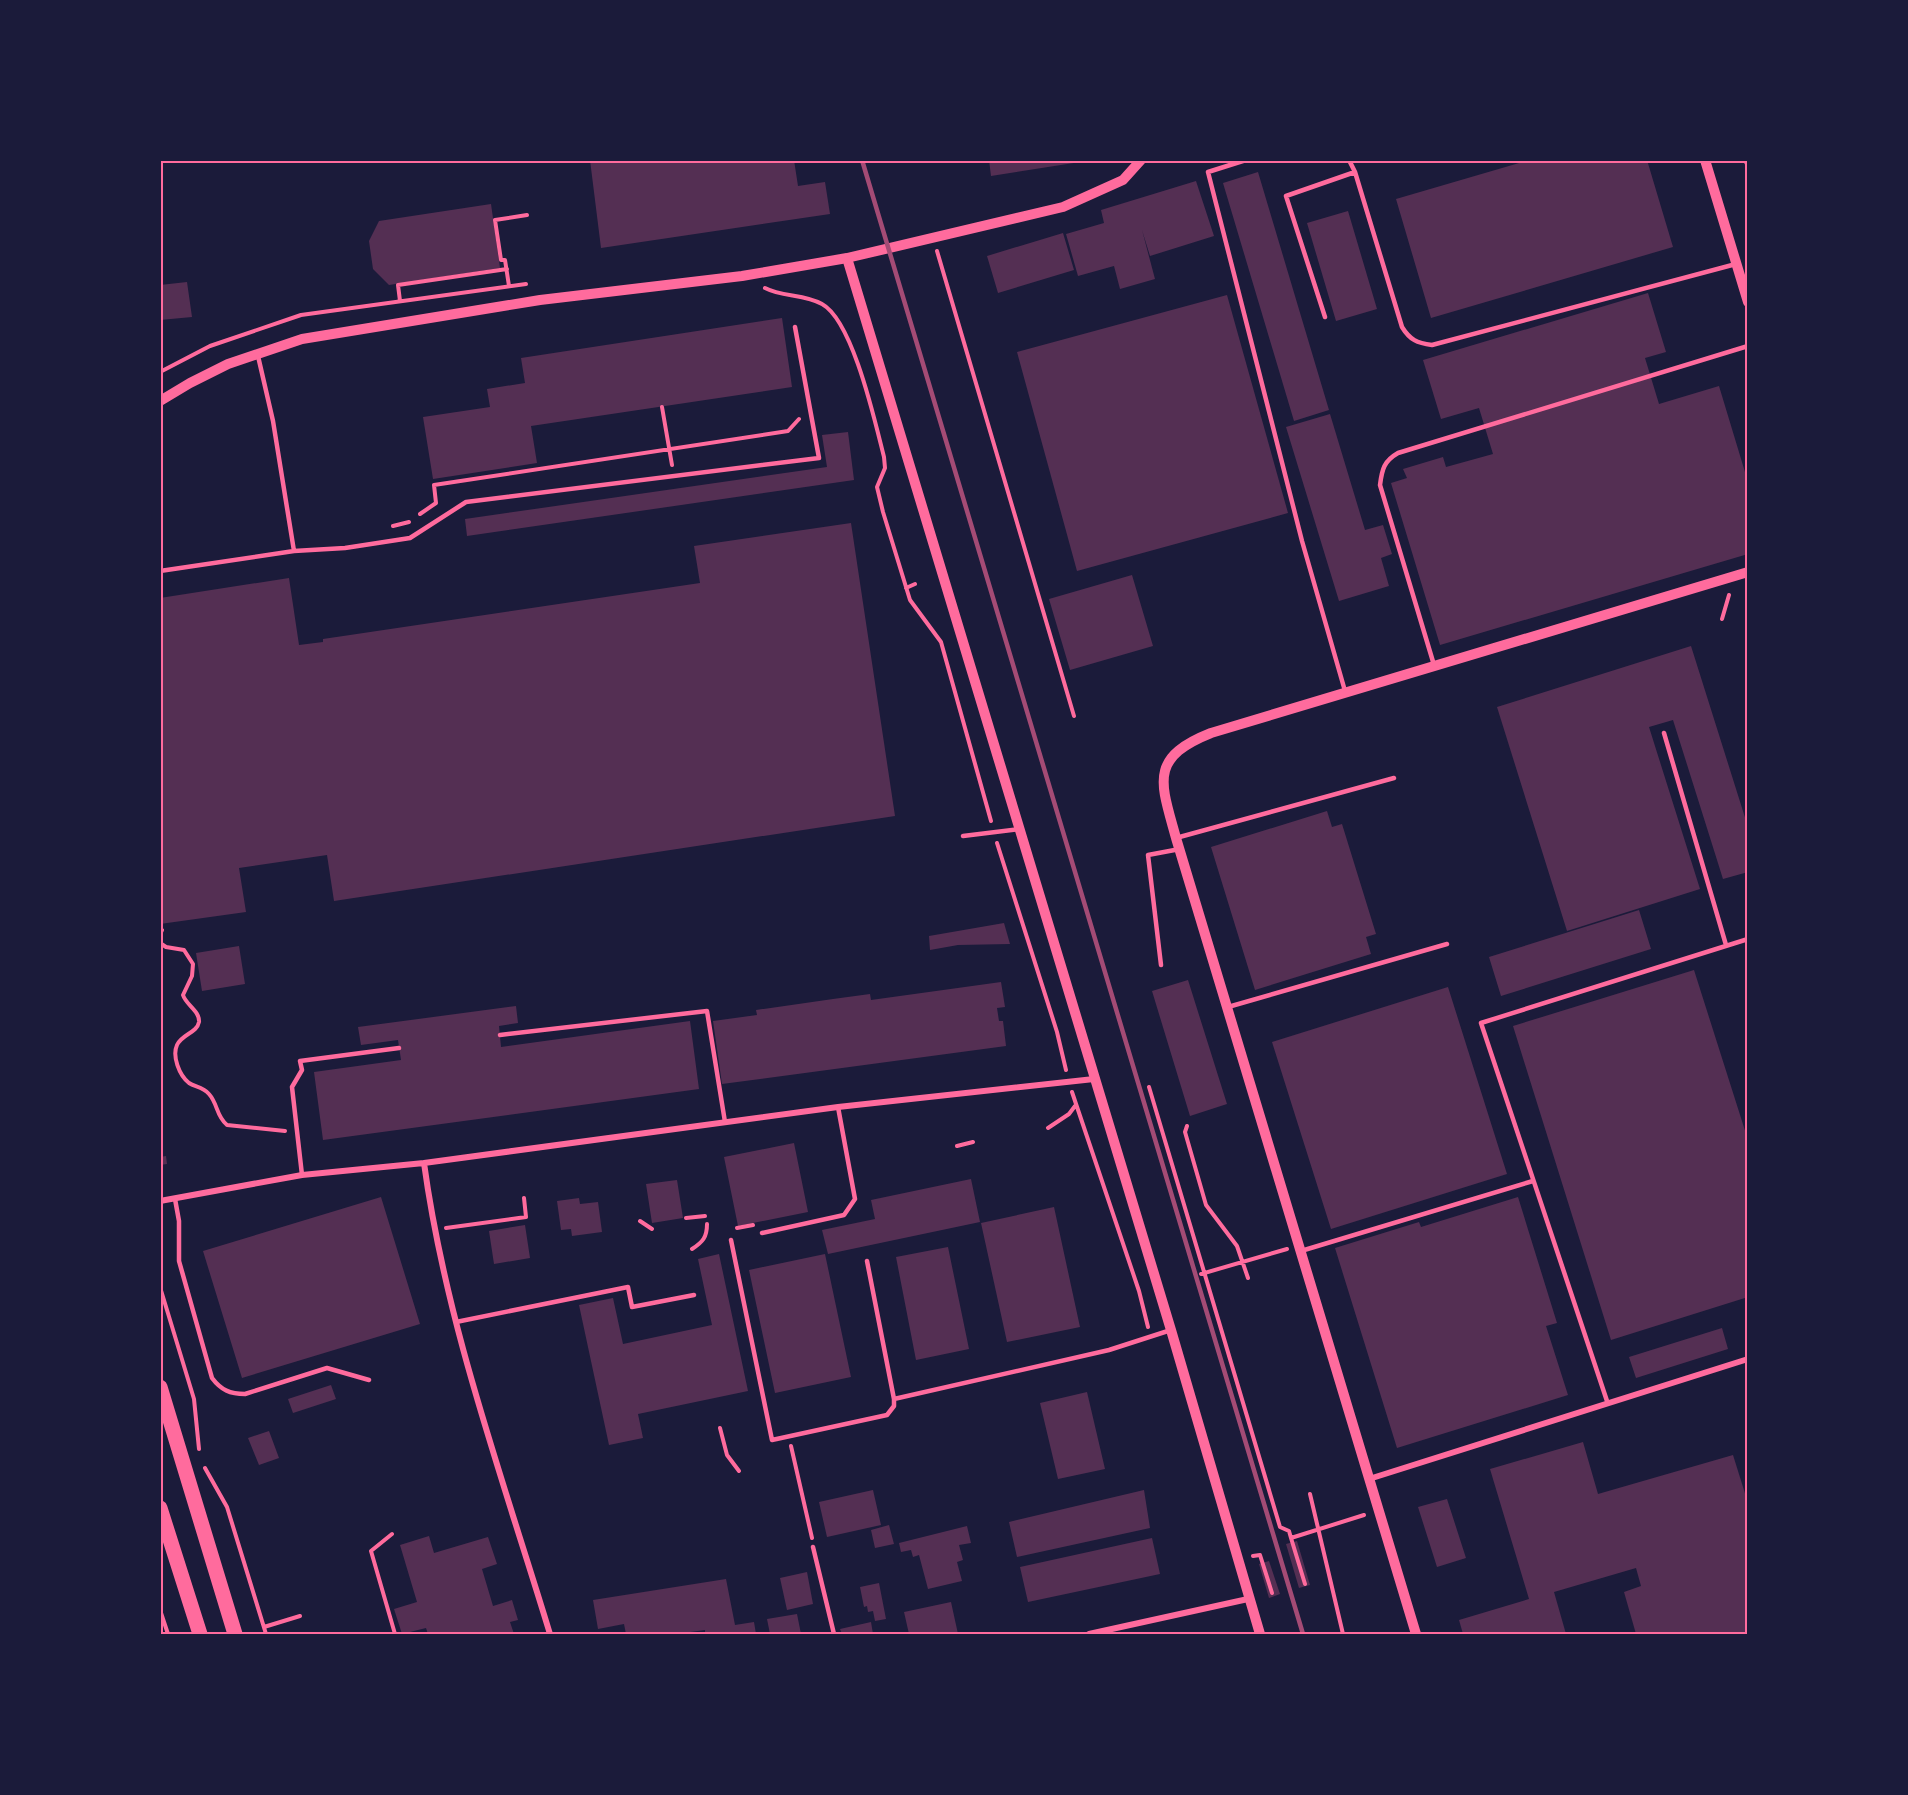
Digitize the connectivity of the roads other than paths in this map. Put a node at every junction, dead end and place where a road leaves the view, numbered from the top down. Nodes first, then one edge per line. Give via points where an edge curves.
1 (1141, 160) edge
2 (1246, 160) edge
3 (1349, 160) edge
4 (1705, 160) edge
5 (1355, 172) junction
6 (847, 258) junction
7 (1736, 264) junction
8 (1748, 302) edge
9 (1325, 317) dead end
10 (795, 327) dead end
11 (1748, 346) edge
12 (257, 353) junction
13 (160, 401) edge
14 (294, 551) junction
15 (160, 571) edge
16 (1748, 572) edge
17 (1434, 668) junction
18 (1346, 693) junction
19 (1664, 733) dead end
20 (1394, 778) dead end
21 (1021, 829) junction
22 (963, 836) dead end
23 (1178, 843) junction
24 (1748, 939) edge
25 (1447, 944) dead end
26 (1726, 945) junction
27 (1161, 966) dead end
28 (1228, 1008) junction
29 (500, 1035) dead end
30 (399, 1048) dead end
31 (1094, 1079) junction
32 (838, 1107) junction
33 (725, 1122) junction
34 (424, 1163) junction
35 (302, 1175) junction
36 (1533, 1181) junction
37 (175, 1199) junction
38 (160, 1201) edge
39 (762, 1233) dead end
40 (730, 1240) dead end
41 (1300, 1249) junction
42 (867, 1261) dead end
43 (694, 1295) dead end
44 (456, 1322) junction
45 (1171, 1330) junction
46 (1748, 1359) edge
47 (369, 1380) dead end
48 (160, 1387) edge
49 (894, 1399) junction
50 (1607, 1401) junction
51 (1369, 1479) junction
52 (160, 1508) edge
53 (813, 1546) dead end
54 (1248, 1599) junction
55 (200, 1635) edge
56 (235, 1635) edge
57 (550, 1635) edge
58 (834, 1635) edge
59 (1089, 1635) edge
60 (1260, 1635) edge
61 (1416, 1635) edge

1 - 6 street via 1123,180 1063,207
2 - 18 lane via 1208,172 1302,541
3 - 5 lane
4 - 7 street
5 - 7 lane via 1402,327 1408,338 1420,344 1432,345
5 - 9 lane via 1286,196
6 - 12 street via 540,300 302,339
6 - 21 street
7 - 8 street
10 - 14 lane via 819,458 466,502 410,538
11 - 17 lane via 1388,459 1380,485
12 - 13 street
12 - 14 lane via 273,421
14 - 15 lane
16 - 17 street
17 - 18 street
18 - 23 street via 1186,743 1172,755 1164,771 1162,788
19 - 26 lane
20 - 23 lane
21 - 22 lane
21 - 31 street
23 - 27 lane via 1148,855
23 - 28 street
24 - 26 lane
25 - 28 lane
26 - 36 lane via 1481,1023
28 - 41 street
29 - 33 lane via 707,1011
30 - 35 lane via 300,1061 302,1070 292,1087
31 - 32 street
31 - 45 street
32 - 33 street
32 - 39 lane via 855,1199 844,1215
33 - 34 street
34 - 35 street
34 - 44 street via 433,1229
35 - 37 street
36 - 41 lane
36 - 50 lane
37 - 38 street
37 - 47 lane via 179,1260 212,1377 219,1387 244,1394 327,1368
40 - 49 lane via 772,1440 888,1415
41 - 51 street
42 - 49 lane
43 - 44 lane via 632,1307 628,1287
44 - 57 street
45 - 49 lane via 1109,1350
45 - 54 street
46 - 50 street
48 - 56 main road
50 - 51 street
51 - 61 street
52 - 55 main road
53 - 58 lane
54 - 59 street
54 - 60 street

